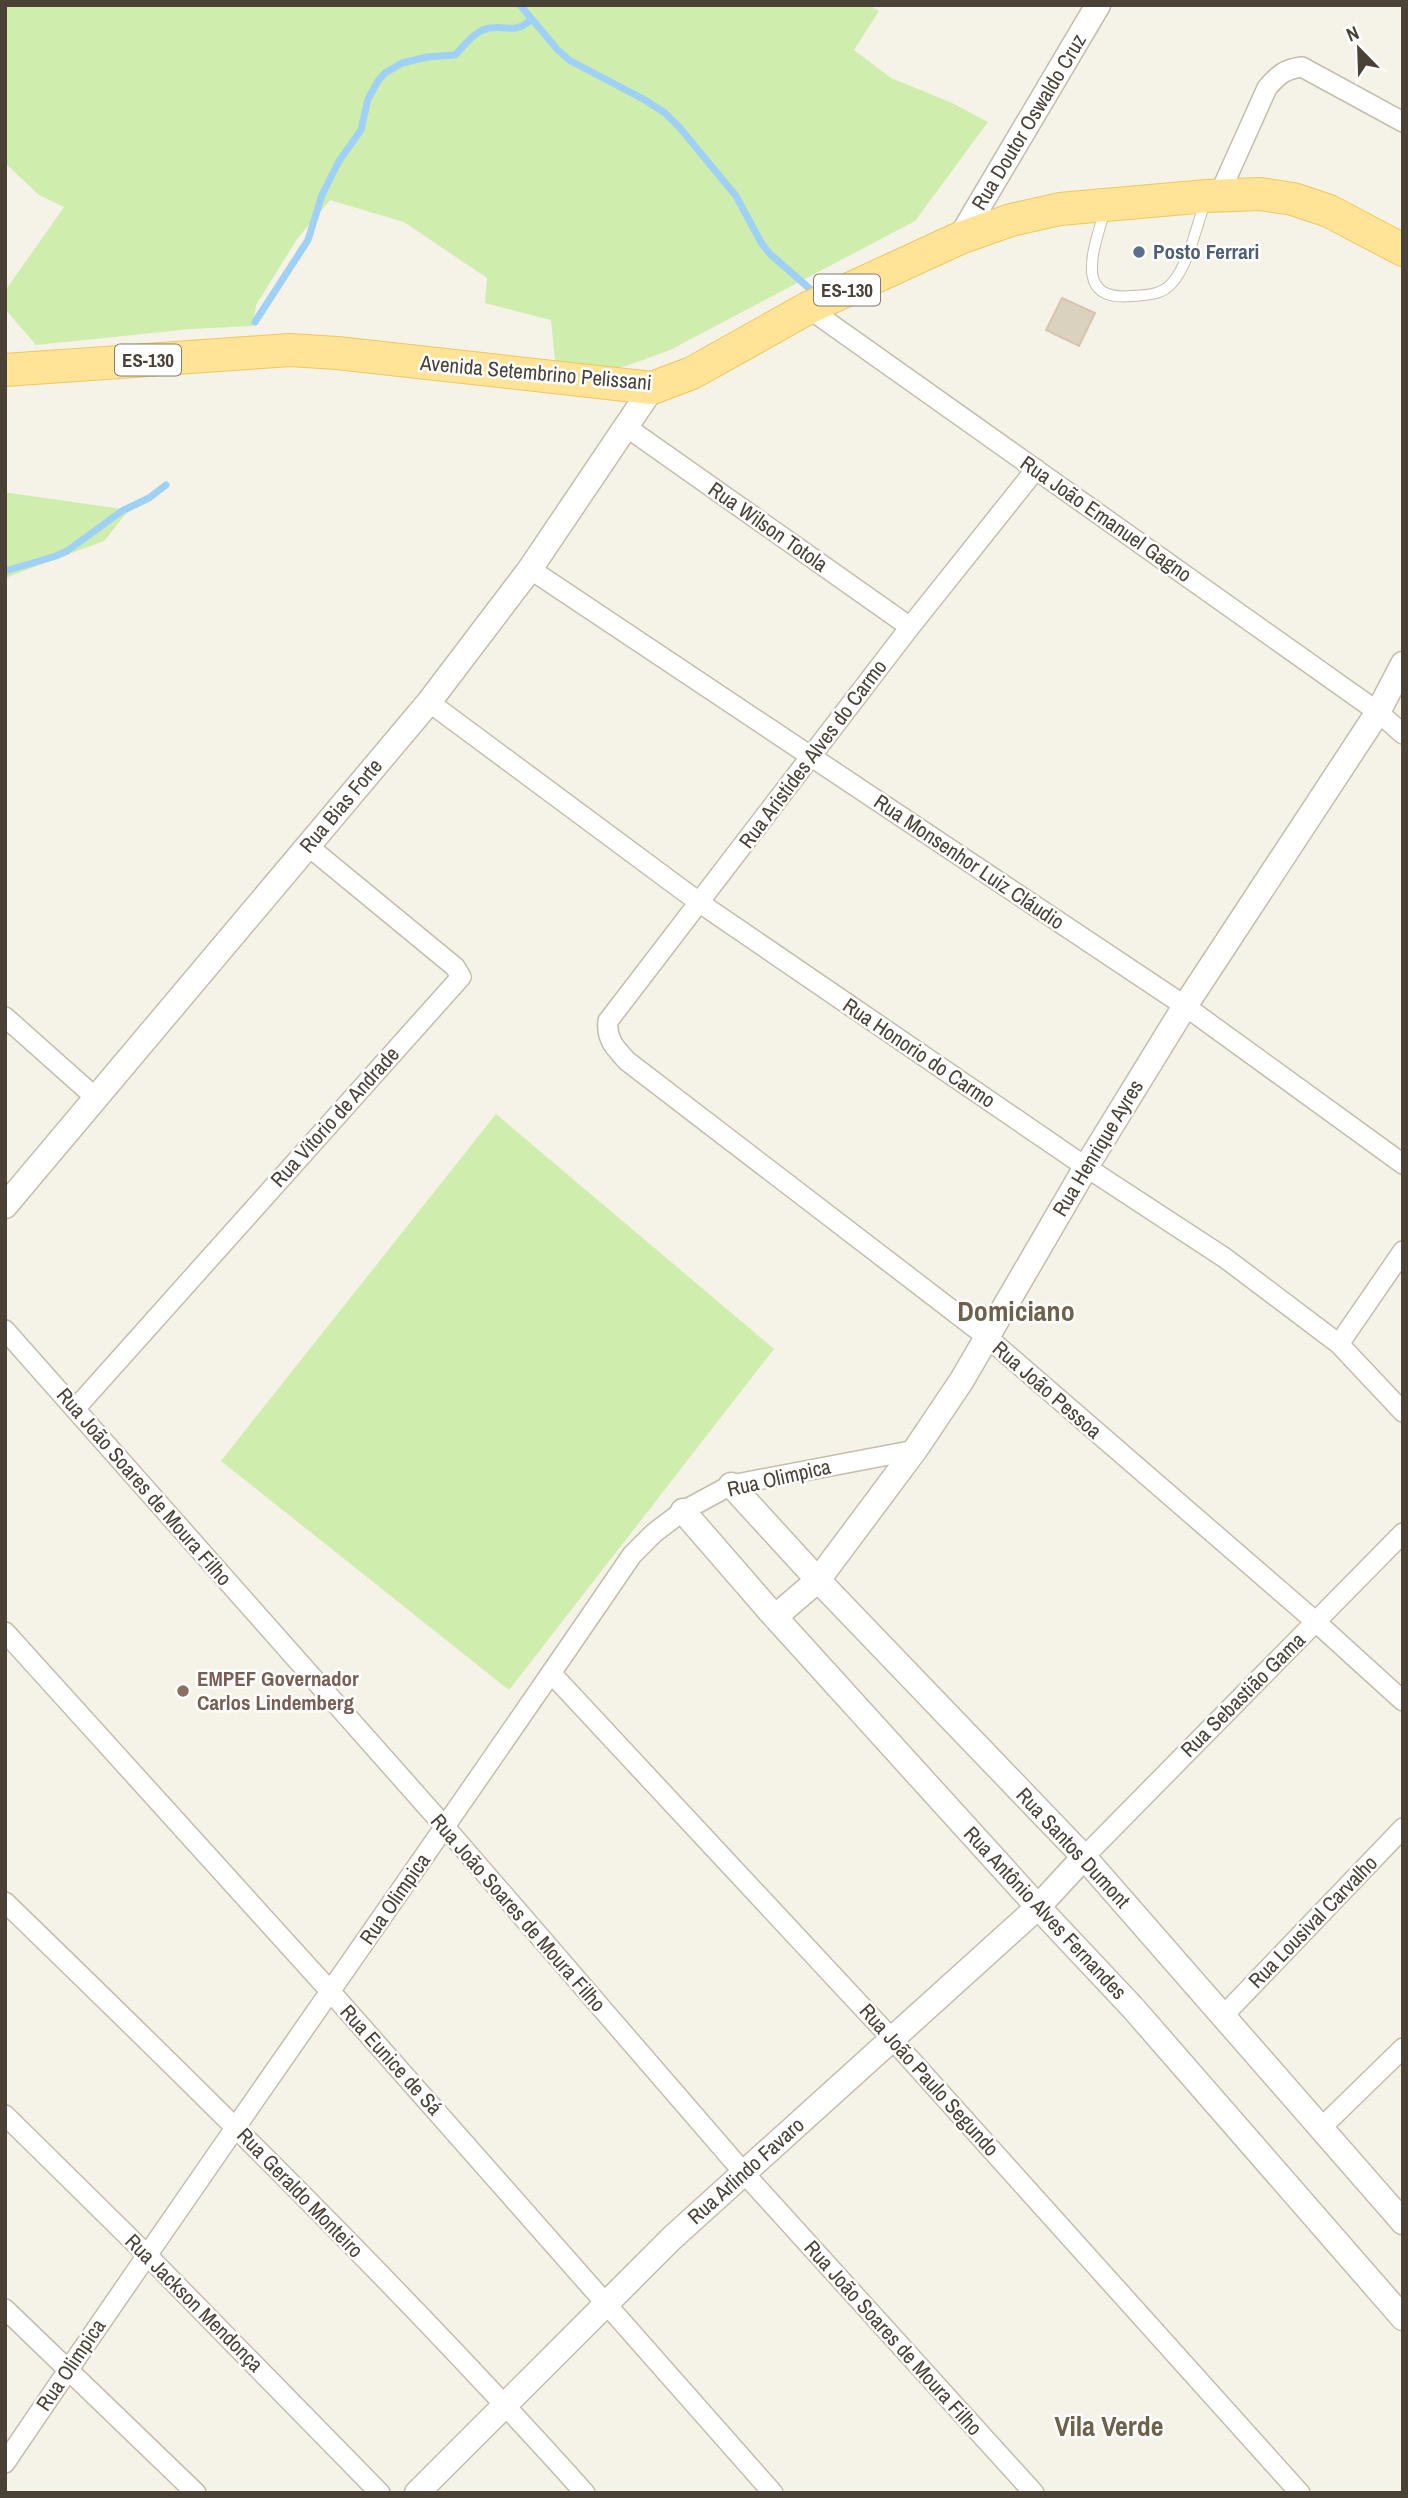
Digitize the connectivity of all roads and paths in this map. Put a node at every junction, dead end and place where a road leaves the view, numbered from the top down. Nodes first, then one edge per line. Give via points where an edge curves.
1 (1098, 5) edge
2 (1403, 122) edge
3 (1213, 196) junction
4 (1105, 205) junction
5 (960, 238) junction
6 (1403, 250) edge
7 (808, 308) junction
8 (5, 370) edge
9 (652, 388) junction
10 (625, 426) junction
11 (1035, 469) junction
12 (530, 569) junction
13 (910, 627) junction
14 (1403, 664) edge
15 (429, 702) junction
16 (1378, 712) junction
17 (1403, 734) edge
18 (811, 757) junction
19 (308, 846) junction
20 (700, 903) junction
21 (1185, 1006) junction
22 (5, 1017) edge
23 (612, 1045) joint
24 (96, 1098) junction
25 (1403, 1164) edge
26 (1086, 1167) junction
27 (5, 1206) edge
28 (1403, 1251) edge
29 (5, 1330) edge
30 (987, 1337) junction
31 (1339, 1344) junction
32 (75, 1409) junction
33 (1403, 1412) edge
34 (915, 1450) junction
35 (731, 1485) junction
36 (683, 1511) junction
37 (1403, 1533) edge
38 (818, 1580) junction
39 (775, 1617) junction
40 (1316, 1622) junction
41 (5, 1632) edge
42 (551, 1673) junction
43 (1403, 1701) edge
44 (445, 1827) junction
45 (1403, 1828) edge
46 (1084, 1857) junction
47 (5, 1902) edge
48 (1038, 1907) junction
49 (330, 1992) junction
50 (1223, 2016) junction
51 (892, 2039) junction
52 (1403, 2048) edge
53 (5, 2115) edge
54 (235, 2126) junction
55 (1321, 2127) junction
56 (744, 2173) junction
57 (1403, 2221) edge
58 (146, 2254) junction
59 (607, 2303) junction
60 (5, 2309) edge
61 (1403, 2318) edge
62 (67, 2371) junction
63 (505, 2404) junction
64 (5, 2463) edge
65 (196, 2493) edge
66 (380, 2493) edge
67 (417, 2493) edge
68 (584, 2493) edge
69 (773, 2493) edge
70 (1034, 2493) edge
71 (1300, 2493) edge

1 - 5 street, Rua Doutor Oswaldo Cruz
2 - 3 street via 1302,67 1288,68 1267,88
3 - 4 main road, Avenida Setembrino Pelissani / ES-130
3 - 4 lane via 1173,282 1161,292 1126,297 1112,296 1091,281
3 - 6 main road, Avenida Setembrino Pelissani / ES-130 via 1260,194 1293,200 1329,211
4 - 5 main road, Avenida Setembrino Pelissani / ES-130 via 1011,220
5 - 7 main road, Avenida Setembrino Pelissani / ES-130
7 - 9 main road, Avenida Setembrino Pelissani / ES-130 via 692,373
7 - 11 street, Rua João Emanuel Gagno
8 - 9 main road, Avenida Setembrino Pelissani / ES-130 via 290,350
9 - 10 street, Rua Bias Forte
10 - 12 street, Rua Bias Forte
10 - 13 street, Rua Wilson Totola
11 - 13 street, Rua Aristides Alves do Carmo
11 - 16 street, Rua João Emanuel Gagno
12 - 15 street, Rua Bias Forte
12 - 18 street, Rua Monsenhor Luiz Cláudio
13 - 18 street, Rua Aristides Alves do Carmo
14 - 16 street, Rua Henrique Ayres
15 - 19 street, Rua Bias Forte
15 - 20 street, Rua Honorio do Carmo
16 - 17 street, Rua João Emanuel Gagno
16 - 21 street, Rua Henrique Ayres
18 - 20 street, Rua Aristides Alves do Carmo
18 - 21 street, Rua Monsenhor Luiz Cláudio
19 - 24 street, Rua Bias Forte
19 - 32 street, Rua Vitorio de Andrade via 455,967 461,977
20 - 23 street, Rua Aristides Alves do Carmo via 608,1021
20 - 26 street, Rua Honorio do Carmo
21 - 25 street, Rua Monsenhor Luiz Cláudio
21 - 26 street, Rua Henrique Ayres
22 - 24 street
23 - 30 street, Rua João Pessoa
24 - 27 street, Rua Bias Forte
26 - 30 street, Rua Henrique Ayres
26 - 31 street, Rua Honorio do Carmo via 1225,1258
28 - 31 street
29 - 32 street, Rua João Soares de Moura Filho
30 - 34 street, Rua Henrique Ayres
30 - 40 street, Rua João Pessoa
31 - 33 street, Rua Honorio do Carmo
32 - 44 street, Rua João Soares de Moura Filho
34 - 35 street, Rua Olimpica
34 - 38 street, Rua Henrique Ayres
35 - 36 street, Rua Olimpica
35 - 38 street, Rua Santos Dumont
36 - 39 street, Rua Antônio Alves Fernandes
36 - 42 street, Rua Olimpica via 632,1555
37 - 40 street, Rua Sebastião Gama
38 - 39 street, Rua Henrique Ayres
38 - 46 street, Rua Santos Dumont
39 - 48 street, Rua Antônio Alves Fernandes
40 - 43 street, Rua João Pessoa
40 - 46 street, Rua Sebastião Gama
41 - 49 street, Rua Eunice de Sá
42 - 44 street, Rua Olimpica
42 - 51 street, Rua João Paulo Segundo
44 - 49 street, Rua Olimpica
44 - 56 street, Rua João Soares de Moura Filho
45 - 50 street, Rua Lousival Carvalho
46 - 48 street, Rua Arlindo Favaro
46 - 50 street, Rua Santos Dumont
47 - 54 street, Rua Geraldo Monteiro
48 - 51 street, Rua Arlindo Favaro
48 - 61 street, Rua Antônio Alves Fernandes via 1133,2008
49 - 54 street, Rua Olimpica
49 - 59 street, Rua Eunice de Sá
50 - 55 street, Rua Santos Dumont
51 - 56 street, Rua Arlindo Favaro
51 - 71 street, Rua João Paulo Segundo
52 - 55 street
53 - 58 street, Rua Jackson Mendonça
54 - 58 street, Rua Olimpica
54 - 63 street, Rua Geraldo Monteiro
55 - 57 street, Rua Santos Dumont
56 - 59 street, Rua Arlindo Favaro
56 - 70 street, Rua João Soares de Moura Filho
58 - 62 street, Rua Olimpica
58 - 66 street, Rua Jackson Mendonça
59 - 63 street, Rua Arlindo Favaro
59 - 69 street, Rua Eunice de Sá
60 - 62 street
62 - 64 street, Rua Olimpica
62 - 65 street
63 - 67 street, Rua Arlindo Favaro
63 - 68 street, Rua Geraldo Monteiro

